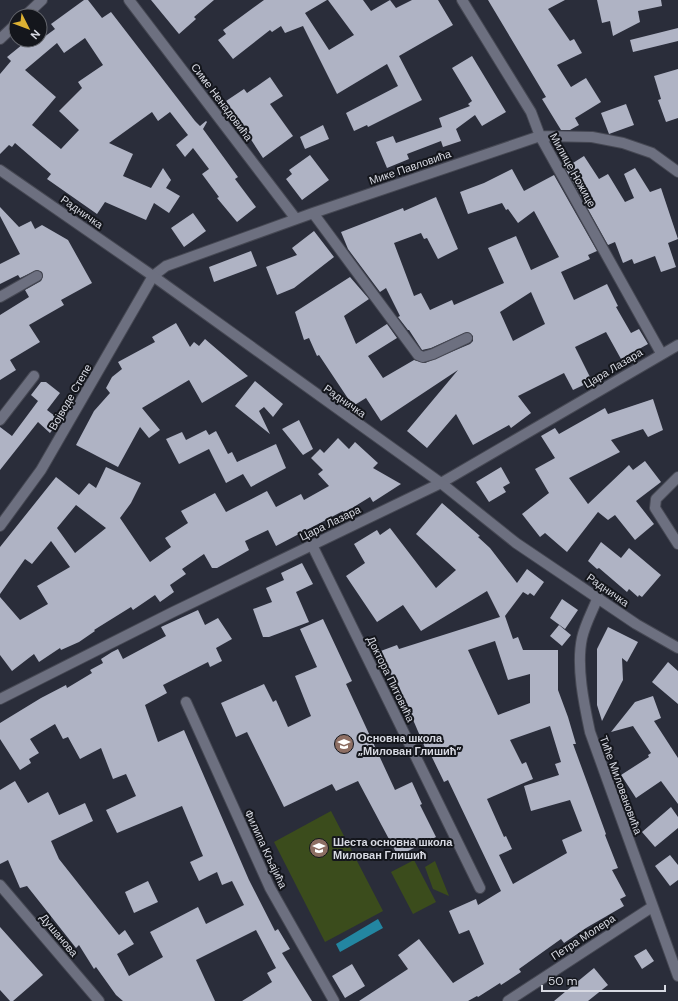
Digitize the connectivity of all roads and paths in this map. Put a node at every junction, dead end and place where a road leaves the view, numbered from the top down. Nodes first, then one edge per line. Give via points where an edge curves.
1 (42, 0) edge
2 (129, 0) edge
3 (462, 0) edge
4 (34, 8) edge
5 (8, 32) edge
6 (0, 39) edge
7 (540, 136) junction
8 (0, 170) edge
9 (678, 172) edge
10 (313, 213) junction
11 (296, 219) junction
12 (37, 276) dead end
13 (153, 276) junction
14 (0, 297) edge
15 (467, 338) dead end
16 (678, 345) edge
17 (661, 354) junction
18 (34, 376) dead end
19 (0, 420) edge
20 (678, 477) edge
21 (441, 483) junction
22 (0, 526) edge
23 (678, 544) edge
24 (312, 545) junction
25 (598, 598) junction
26 (678, 648) edge
27 (0, 699) edge
28 (186, 702) dead end
29 (0, 885) edge
30 (480, 888) dead end
31 (652, 907) junction
32 (678, 976) edge
33 (99, 1001) edge
34 (334, 1001) edge
35 (508, 1001) edge

1 - 4 street
2 - 11 street, Симе Ненадовића
3 - 7 street, Милице Ножице via 531,112
5 - 6 street
7 - 9 street, Мике Павловића via 592,137 623,143 652,153
7 - 10 street, Мике Павловића
7 - 17 street, Милице Ножице
8 - 13 street, Радничка
10 - 11 street, Мике Павловића
10 - 15 street via 418,355 423,357 433,354
11 - 13 street, Мике Павловића via 180,260
12 - 14 street
13 - 21 street, Радничка
13 - 22 street, Војводе Степе via 41,470
16 - 17 street, Цара Лазара
17 - 21 street, Цара Лазара
18 - 19 street
20 - 23 street via 654,504
21 - 24 street, Цара Лазара
21 - 25 street, Радничка via 516,543
24 - 27 street, Цара Лазара
24 - 30 street, Доктора Питовића
25 - 26 street, Радничка
25 - 31 street, Тиће Миловановића via 582,638 583,699 590,732
28 - 34 street, Филипа Кљајића via 270,888
29 - 33 street, Душанова
31 - 32 street, Тиће Миловановића
31 - 35 street, Петра Молера

